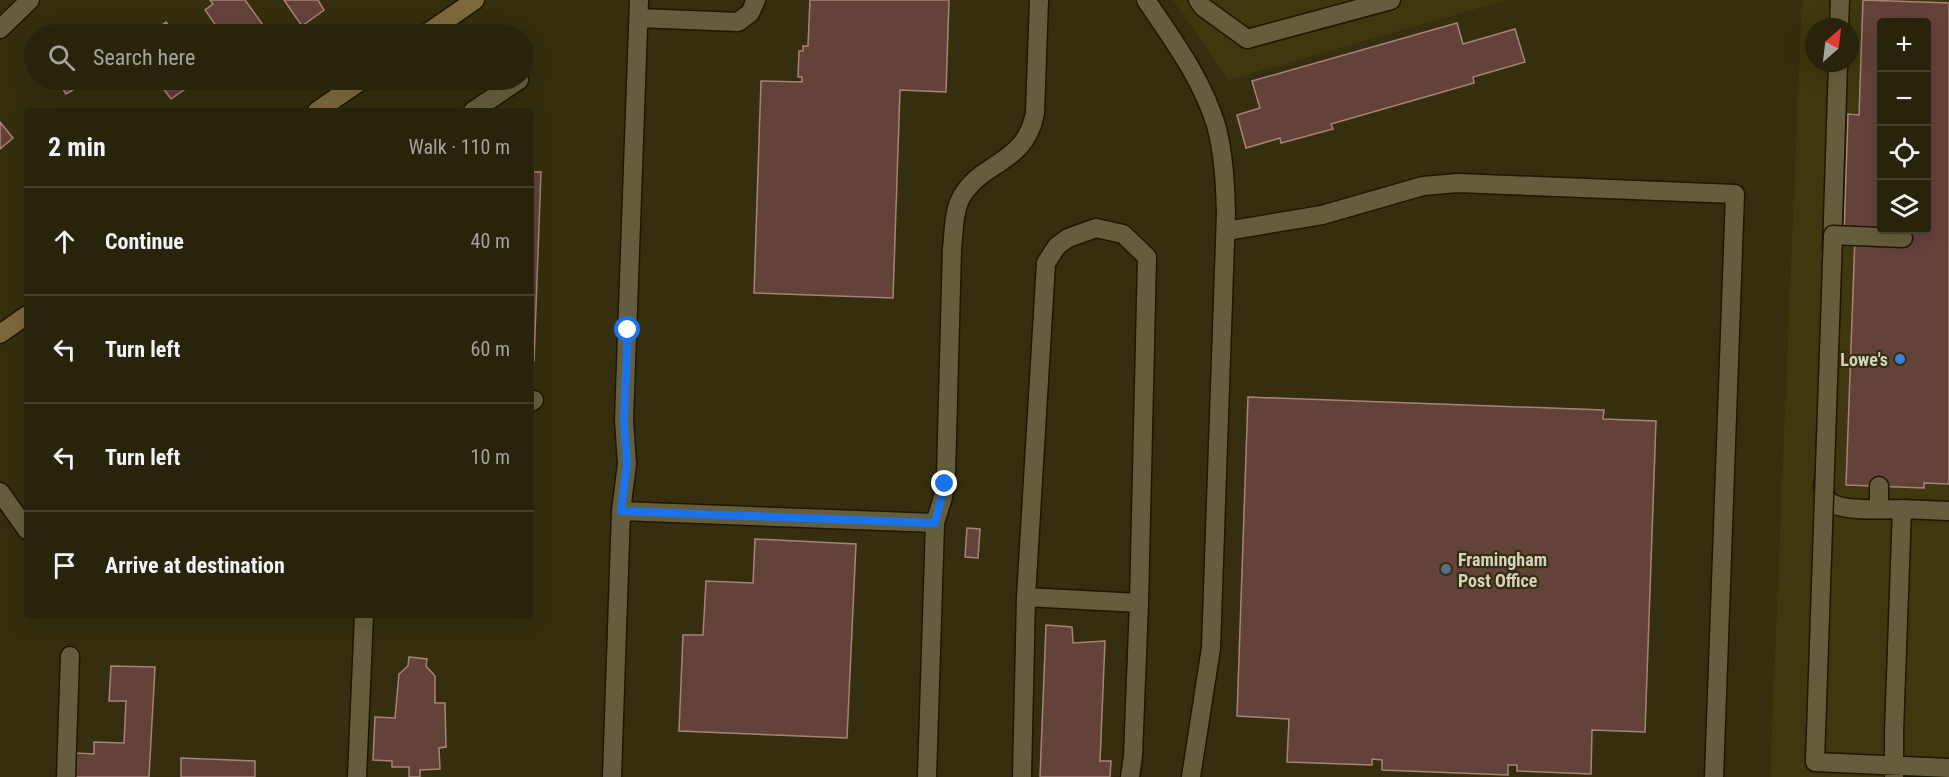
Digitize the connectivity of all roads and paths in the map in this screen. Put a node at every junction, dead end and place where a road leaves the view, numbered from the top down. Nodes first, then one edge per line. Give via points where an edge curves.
1 (30, 0) edge
2 (475, 0) edge
3 (639, 0) edge
4 (756, 0) edge
5 (1039, 0) edge
6 (1146, 0) edge
7 (1198, 0) edge
8 (1391, 0) edge
9 (1840, 0) edge
10 (639, 18) junction
11 (1839, 18) edge
12 (440, 24) edge
13 (0, 29) edge
14 (1838, 72) edge
15 (347, 90) edge
16 (504, 90) edge
17 (321, 108) edge
18 (477, 108) edge
19 (1226, 231) junction
20 (1903, 237) dead end
21 (24, 317) edge
22 (0, 334) edge
23 (1880, 486) dead end
24 (0, 492) edge
25 (1879, 509) junction
26 (1902, 510) junction
27 (621, 511) junction
28 (1949, 511) edge
29 (935, 523) junction
30 (24, 526) edge
31 (1026, 597) junction
32 (1139, 603) junction
33 (364, 618) edge
34 (70, 656) dead end
35 (1949, 768) edge
36 (1894, 771) edge
37 (66, 777) edge
38 (357, 777) edge
39 (612, 777) edge
40 (927, 777) edge
41 (1022, 777) edge
42 (1130, 777) edge
43 (1191, 777) edge
44 (1714, 777) edge

1 - 13 street
2 - 12 main road
3 - 10 street
4 - 10 street via 750,13 738,22
5 - 29 street via 1032,129 1019,149 972,184 956,211 946,474
6 - 19 street via 1191,67 1216,127 1224,168
7 - 8 street via 1203,8 1247,39
9 - 11 street
10 - 27 street via 624,420 627,464
14 - 25 street via 1824,491 1832,504
15 - 17 main road
16 - 18 street
19 - 43 street via 1210,648
19 - 44 street via 1322,215 1423,186 1458,183 1735,194
20 - 36 street, bridge via 1833,235 1815,762
21 - 22 main road
23 - 25 street
24 - 30 street
25 - 26 street
26 - 28 street
26 - 36 street
27 - 29 street
27 - 39 street
29 - 40 street
31 - 32 street
31 - 32 street via 1046,263 1068,238 1095,228 1124,234 1147,257
31 - 41 street
32 - 42 street
33 - 38 street
34 - 37 street
35 - 36 street

